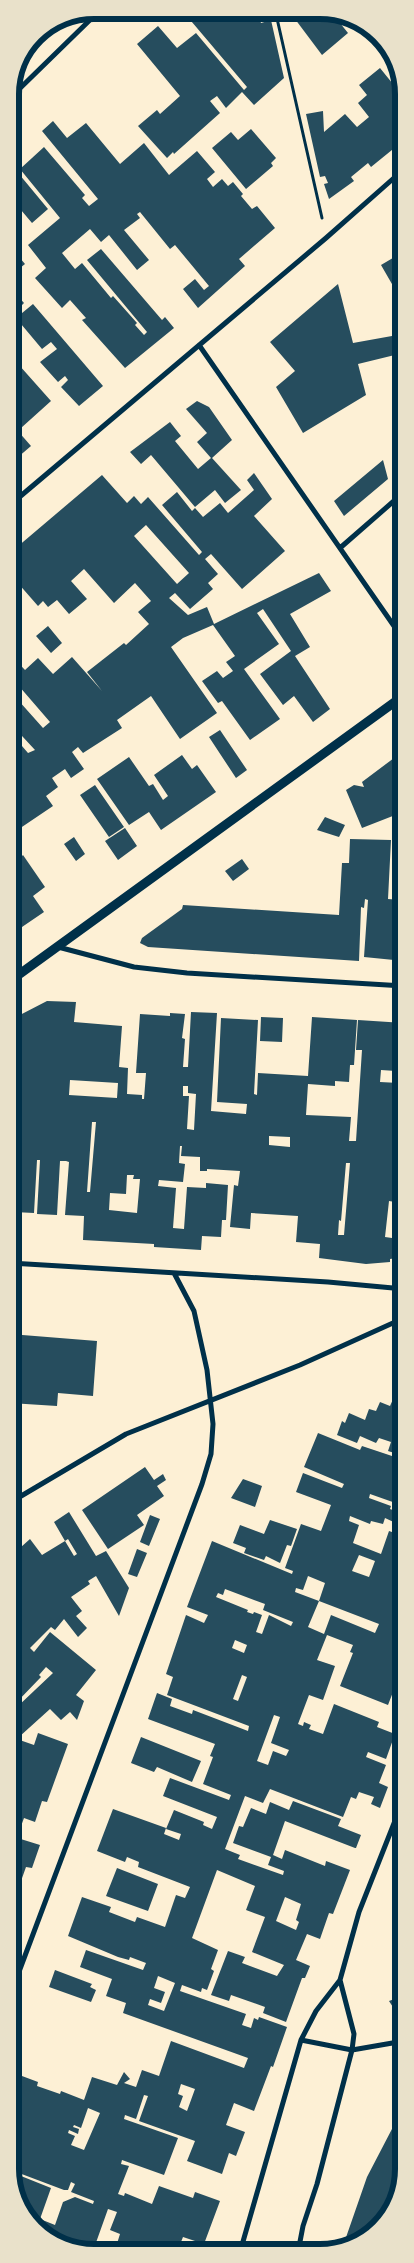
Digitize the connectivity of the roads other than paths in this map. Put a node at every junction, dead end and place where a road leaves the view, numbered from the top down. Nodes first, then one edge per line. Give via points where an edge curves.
1 (91, 19) edge
2 (19, 89) edge
3 (395, 177) edge
4 (200, 344) junction
5 (19, 497) edge
6 (395, 500) edge
7 (340, 548) junction
8 (395, 626) edge
9 (395, 703) edge
10 (58, 947) junction
11 (19, 975) edge
12 (395, 985) edge
13 (19, 1264) edge
14 (174, 1273) junction
15 (395, 1288) edge
16 (395, 1322) edge
17 (211, 1402) junction
18 (19, 1497) edge
19 (395, 1821) edge
20 (19, 1972) edge
21 (340, 1980) junction
22 (301, 2040) junction
23 (395, 2043) edge
24 (352, 2050) junction
25 (242, 2244) edge
26 (300, 2244) edge

1 - 2 street
3 - 4 street
4 - 5 street
4 - 7 street
6 - 7 street
7 - 8 street
9 - 10 street
10 - 11 street
10 - 12 street via 143,968
13 - 14 street
14 - 15 street
14 - 17 street via 194,1312 203,1345
16 - 17 street
17 - 18 street via 126,1434
17 - 20 street via 214,1424 211,1454 202,1484
19 - 21 street via 359,1912
21 - 22 street via 316,2011
21 - 24 street via 354,2034
22 - 24 street
22 - 25 street
23 - 24 street
24 - 26 street

